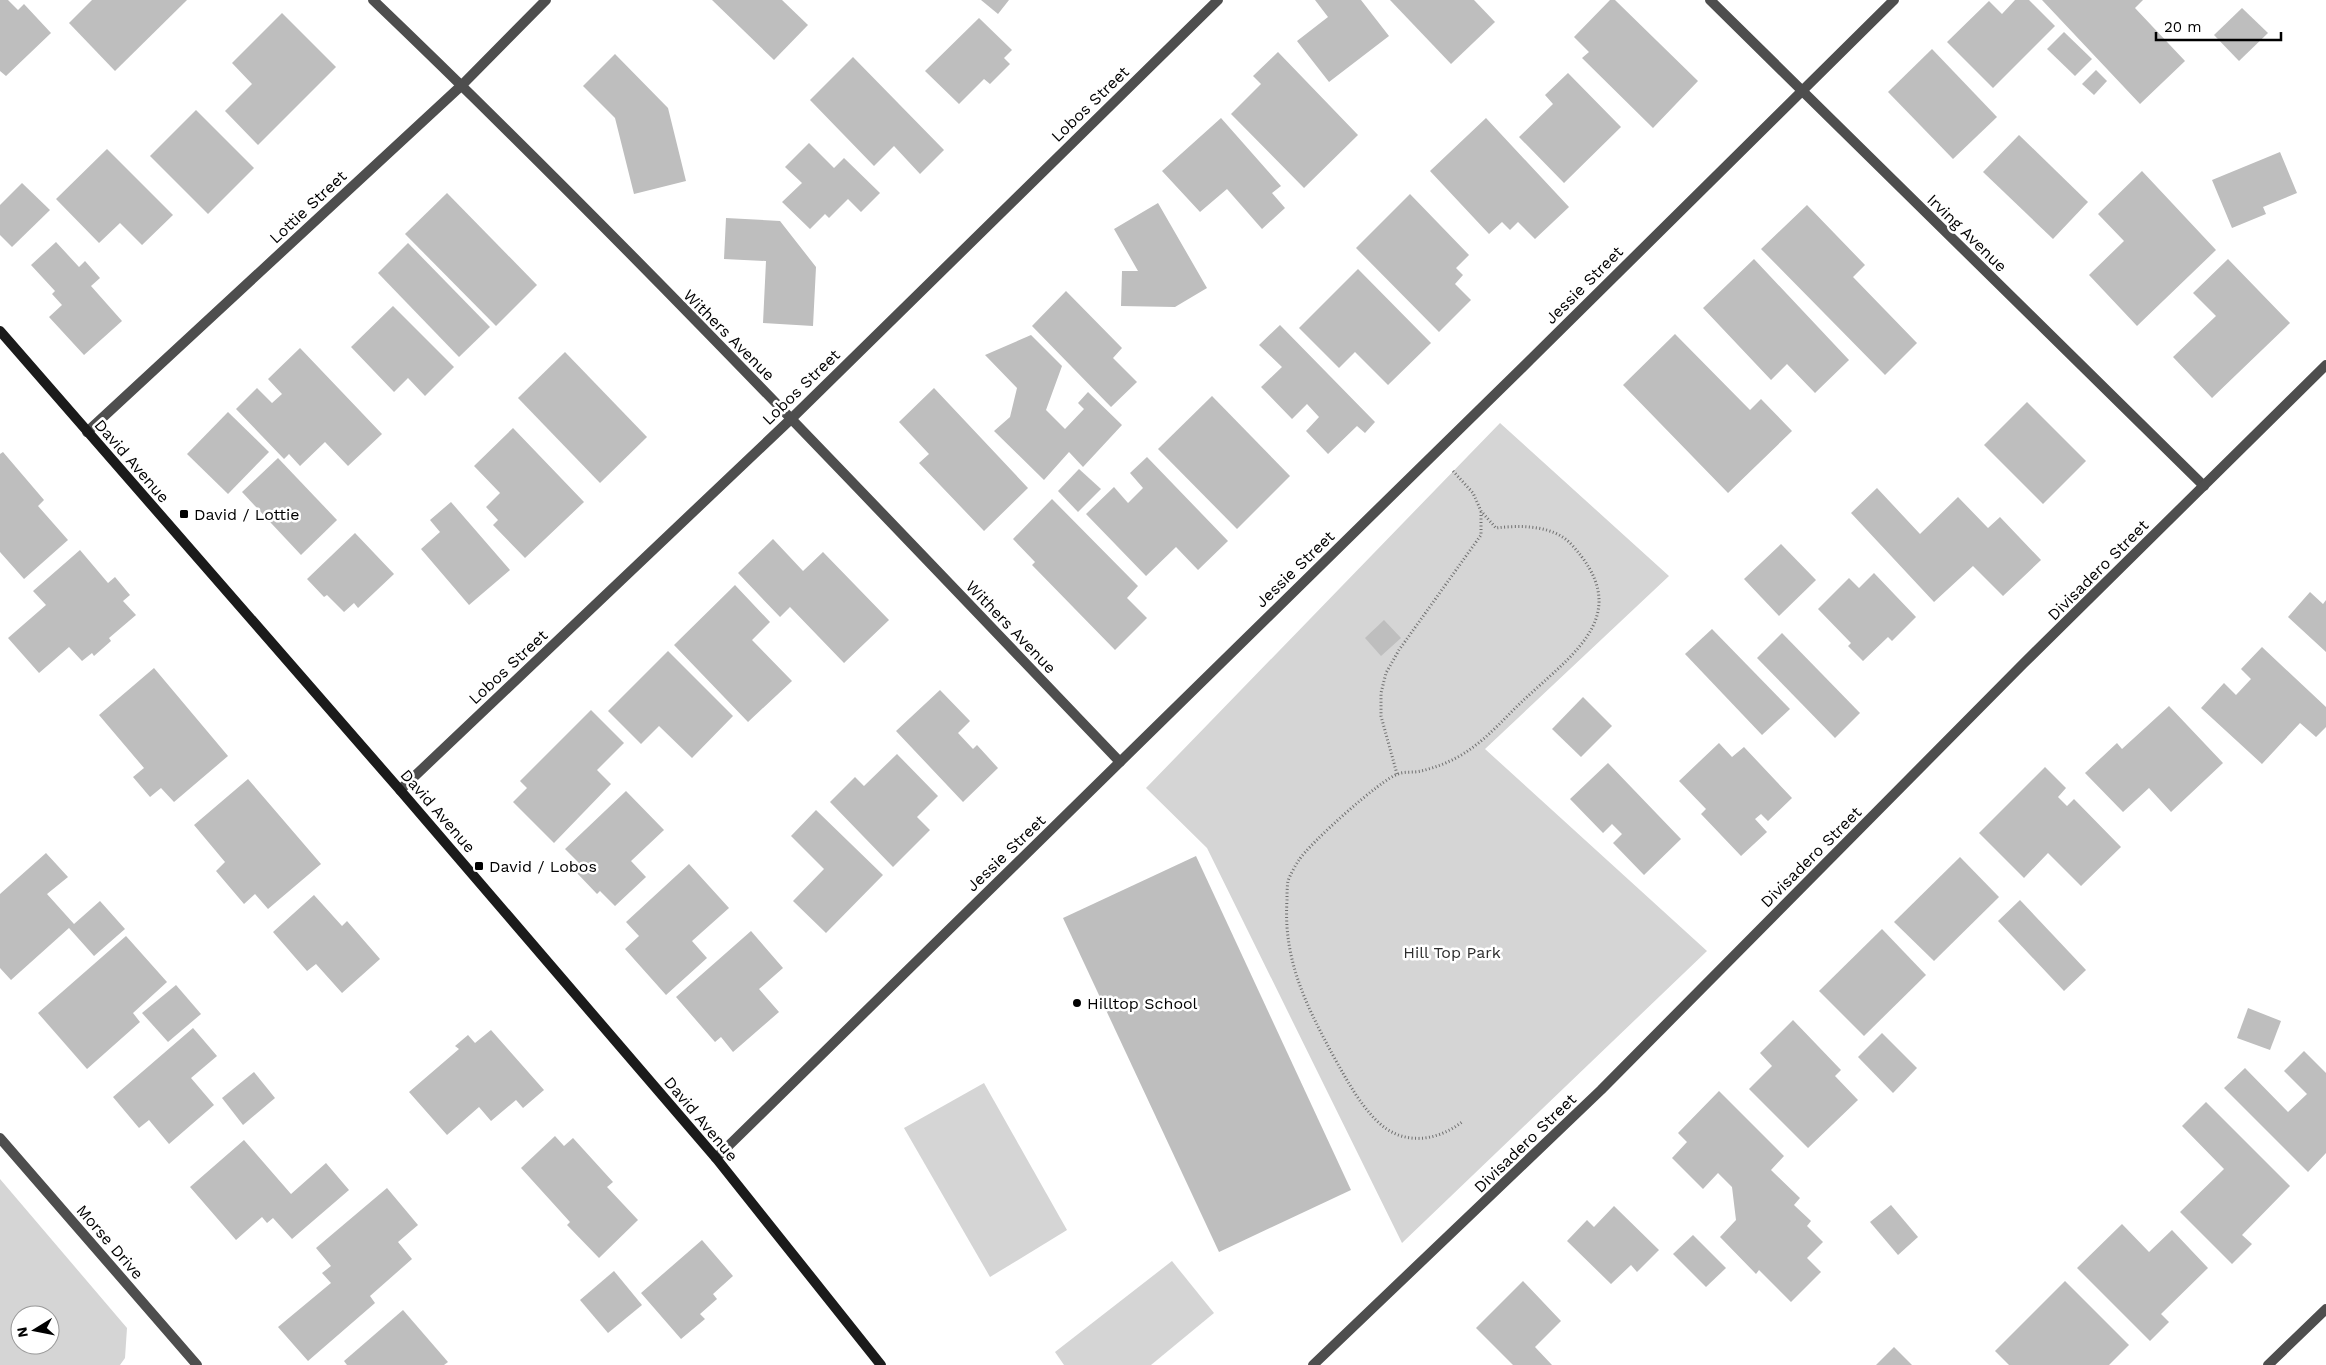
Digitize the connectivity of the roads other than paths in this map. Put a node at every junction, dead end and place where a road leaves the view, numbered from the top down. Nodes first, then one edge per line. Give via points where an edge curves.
1 (374, 0) edge
2 (546, 0) edge
3 (1218, 0) edge
4 (1710, 0) edge
5 (1894, 0) edge
6 (462, 85) junction
7 (1801, 91) junction
8 (0, 332) edge
9 (2326, 365) edge
10 (791, 419) junction
11 (87, 432) junction
12 (2204, 486) junction
13 (1120, 762) junction
14 (400, 790) junction
15 (0, 1138) edge
16 (716, 1158) junction
17 (2326, 1309) edge
18 (197, 1365) edge
19 (882, 1365) edge
20 (1313, 1365) edge
21 (2268, 1365) edge

1 - 6 street, Withers Avenue
2 - 6 street, Lottie Street
3 - 10 street, Lobos Street
4 - 7 street, Irving Avenue
5 - 7 street, Jessie Street
6 - 10 street, Withers Avenue
6 - 11 street, Lottie Street
7 - 12 street, Irving Avenue
7 - 13 street, Jessie Street
8 - 11 main road, David Avenue
9 - 12 street, Divisadero Street
10 - 13 street, Withers Avenue
10 - 14 street, Lobos Street
11 - 14 main road, David Avenue
12 - 20 street, Divisadero Street via 1601,1090
13 - 16 street, Jessie Street
14 - 16 main road, David Avenue
15 - 18 street, Morse Drive
16 - 19 main road, David Avenue
17 - 21 street

